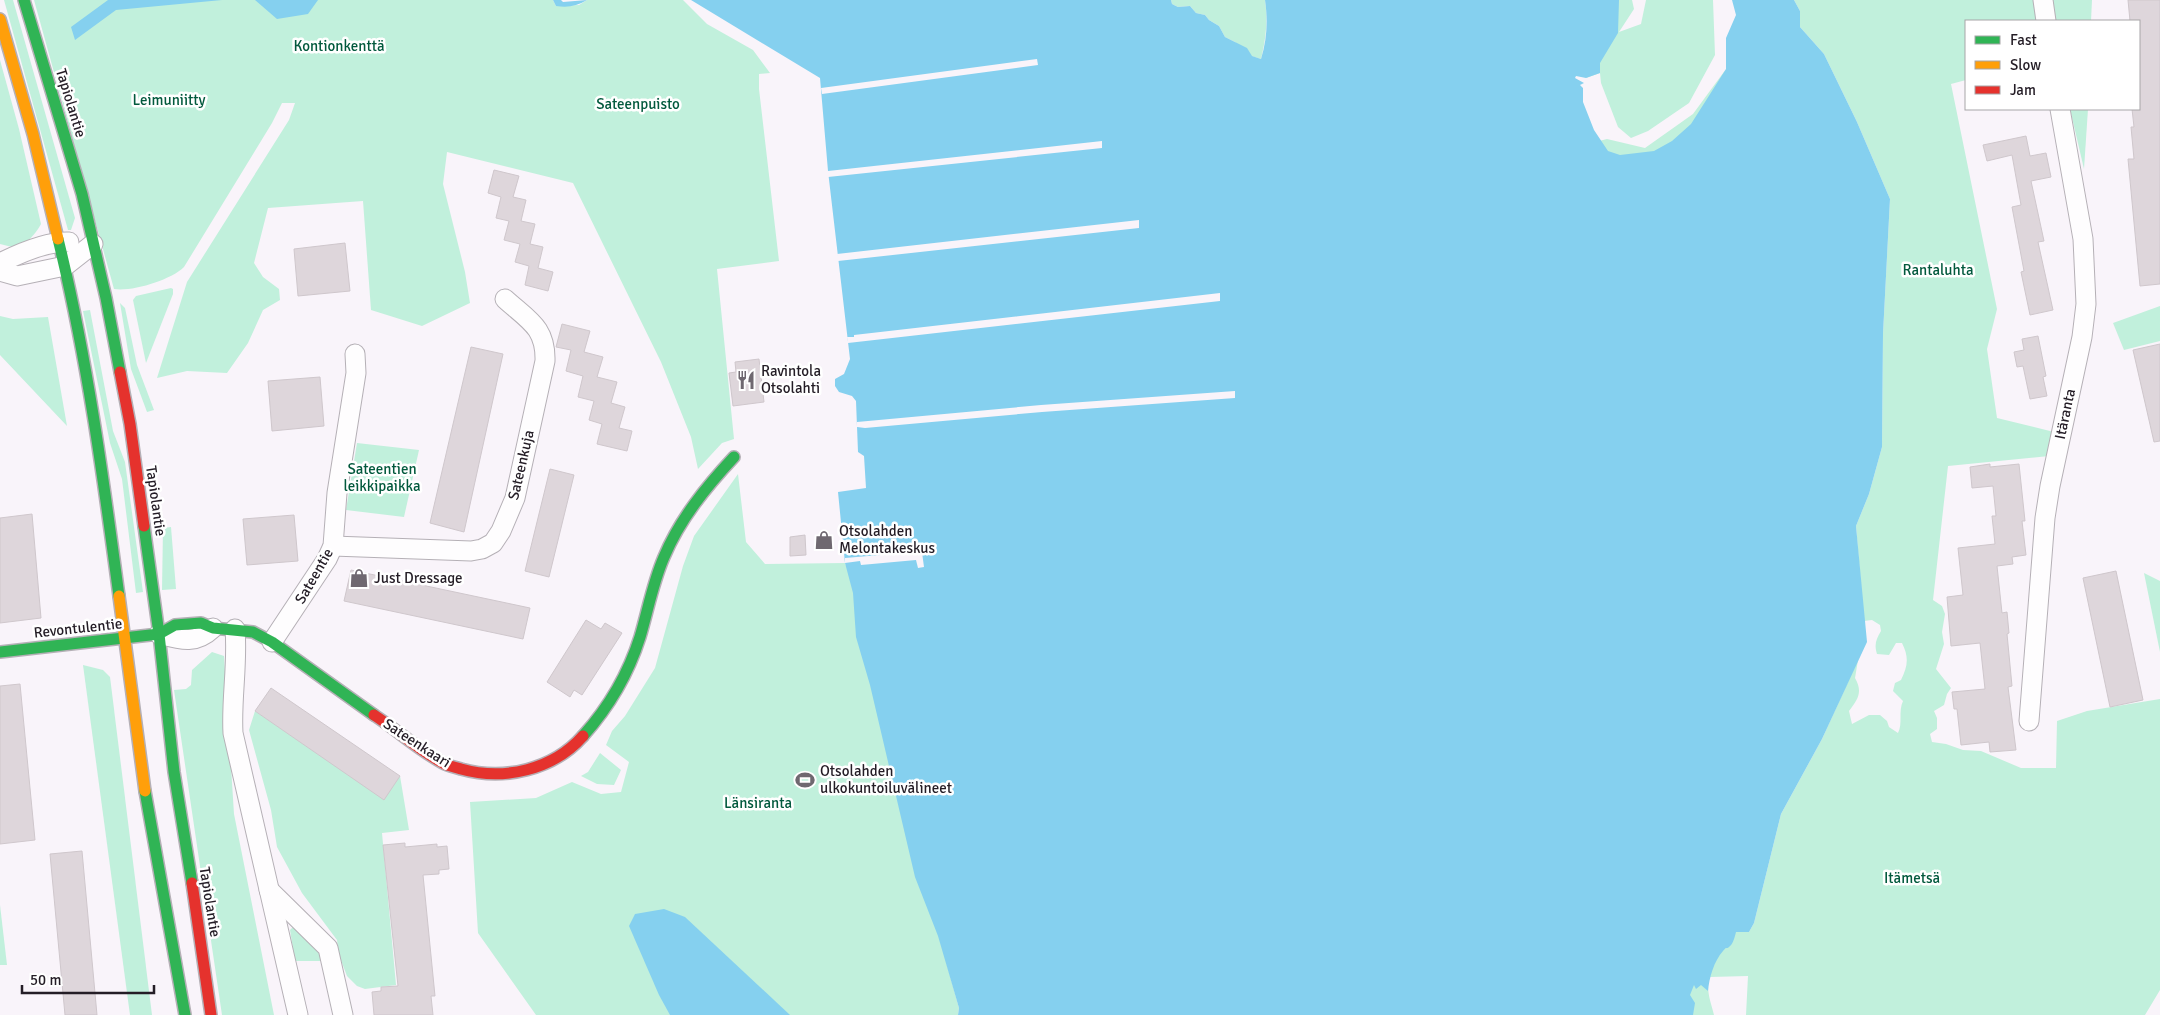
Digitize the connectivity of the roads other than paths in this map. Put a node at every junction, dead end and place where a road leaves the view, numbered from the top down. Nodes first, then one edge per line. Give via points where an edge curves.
1 (24, 0) edge
2 (2043, 0) edge
3 (0, 19) edge
4 (2046, 20) edge
5 (2060, 110) edge
6 (58, 242) junction
7 (93, 244) junction
8 (0, 263) edge
9 (65, 266) junction
10 (0, 271) edge
11 (505, 299) dead end
12 (355, 354) dead end
13 (734, 457) dead end
14 (333, 546) junction
15 (213, 628) joint
16 (235, 629) junction
17 (159, 634) junction
18 (123, 639) junction
19 (272, 642) junction
20 (0, 652) edge
21 (2029, 721) dead end
22 (269, 890) junction
23 (185, 1015) edge
24 (211, 1015) edge
25 (298, 1015) edge
26 (343, 1015) edge

1 - 7 main road, Tapiolantie via 63,126
2 - 4 street
3 - 6 main road via 33,134
5 - 21 street, Itäranta via 2083,239 2086,304 2045,518
6 - 7 street
6 - 8 street
6 - 9 main road
7 - 9 street
7 - 17 main road, Tapiolantie via 130,424
9 - 10 street via 17,276
9 - 18 main road via 99,446
11 - 14 street, Sateenkuja via 541,333 546,361 515,498 497,537 488,546 471,551
12 - 14 street, Sateentie via 356,373 337,493
13 - 19 main road, Sateenkaari via 701,496 672,539 663,558 630,666 606,707 569,750 534,769 492,776 468,773 444,764
14 - 19 street, Sateentie
15 - 16 main road, Sateenkaari
15 - 17 street, Sateenkaari via 203,638 196,639 182,640
16 - 19 main road, Sateenkaari via 253,632
16 - 22 street via 233,734
17 - 18 main road, Revontulentie
17 - 24 main road, Tapiolantie via 174,772
18 - 20 main road, Revontulentie
18 - 23 main road via 142,775
22 - 25 street
22 - 26 street via 328,948

